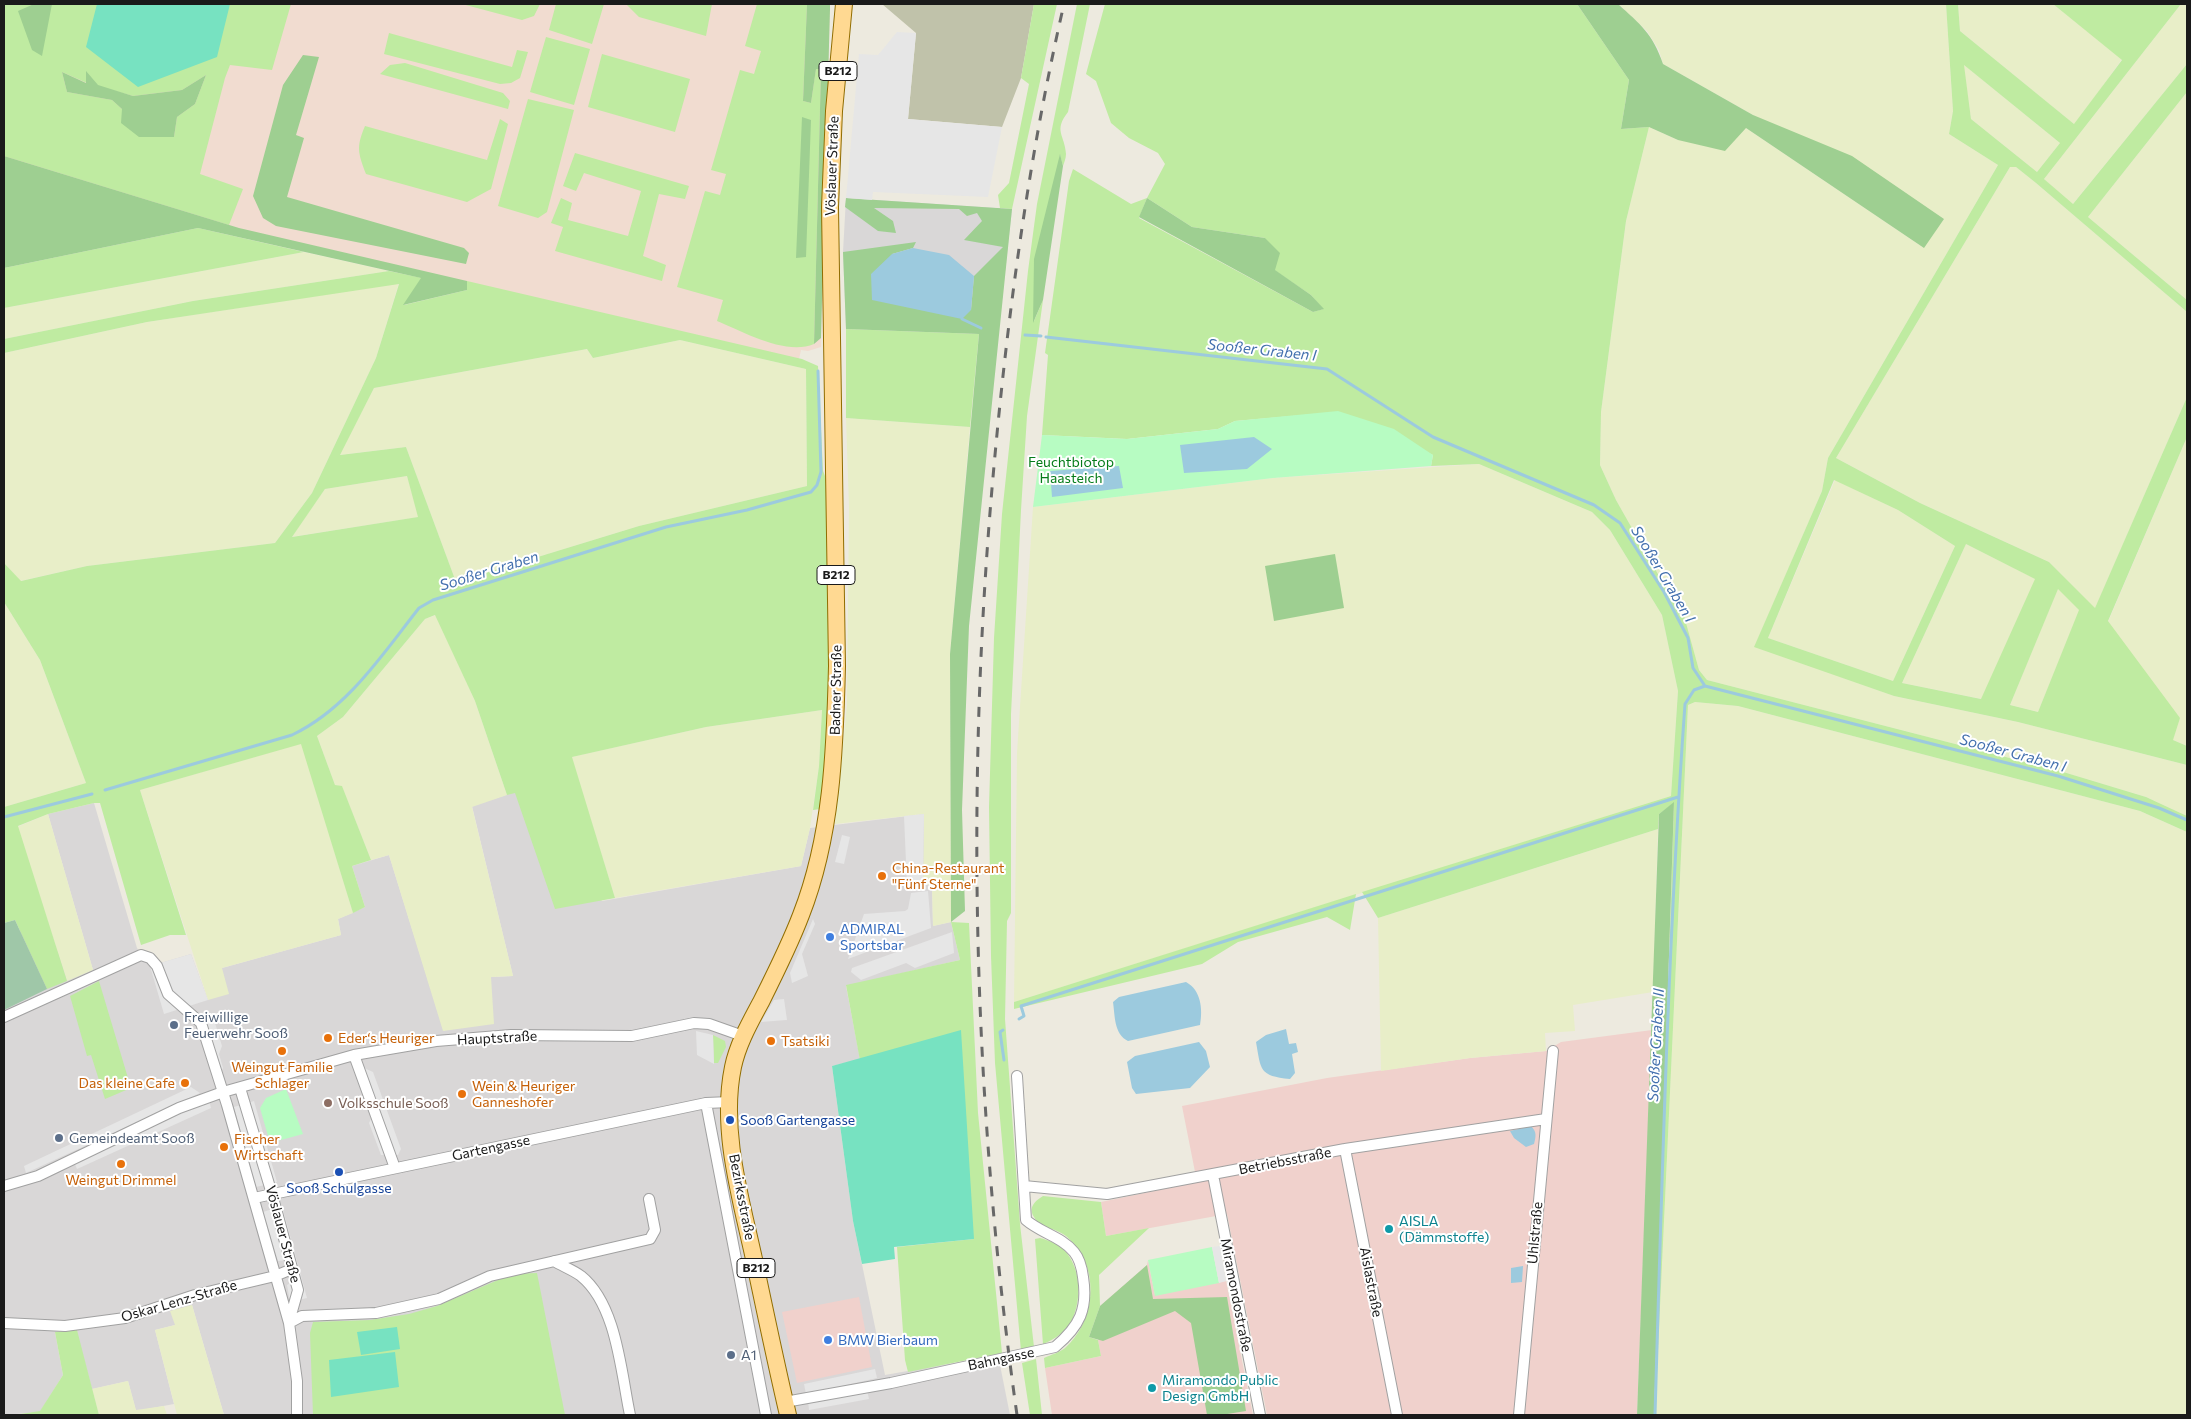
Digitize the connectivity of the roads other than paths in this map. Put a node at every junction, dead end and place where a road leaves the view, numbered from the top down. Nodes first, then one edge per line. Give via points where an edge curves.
1 (844, 4) edge
2 (831, 328) joint
3 (4, 1017) edge
4 (744, 1036) junction
5 (1553, 1051) dead end
6 (354, 1055) junction
7 (1017, 1076) dead end
8 (240, 1088) junction
9 (223, 1092) junction
10 (706, 1102) junction
11 (730, 1102) junction
12 (1546, 1119) junction
13 (1345, 1149) junction
14 (395, 1168) junction
15 (1213, 1175) junction
16 (4, 1186) edge
17 (1024, 1186) junction
18 (272, 1194) junction
19 (254, 1198) junction
20 (649, 1198) dead end
21 (554, 1261) junction
22 (292, 1269) junction
23 (275, 1276) junction
24 (4, 1323) edge
25 (289, 1323) junction
26 (786, 1409) edge
27 (297, 1415) edge
28 (630, 1415) edge
29 (766, 1415) edge
30 (1260, 1415) edge
31 (1397, 1415) edge
32 (1519, 1415) edge

1 - 2 main road, Vöslauer Straße / B212 via 833,130
2 - 4 main road, Badner Straße / B212 via 837,666 831,784 820,851 802,914
3 - 9 street, Vöslauer Straße via 146,957 157,966 168,994 201,1023
4 - 6 street, Hauptstraße via 709,1024 694,1024 632,1036 511,1036 436,1041
4 - 11 main road, Bezirksstraße / B212 via 733,1067
5 - 12 street, Uhlstraße
6 - 8 street, Hauptstraße
6 - 14 street
7 - 17 street
8 - 9 street, Hauptstraße
8 - 18 street, Vöslauer Straße
9 - 16 street, Hauptstraße via 180,1108 38,1176
9 - 19 street, Vöslauer Straße
10 - 11 street, Gartengasse
10 - 14 street, Gartengasse
10 - 29 street
11 - 26 main road, Bezirksstraße / B212 via 737,1179
12 - 13 street, Betriebsstraße
12 - 32 street, Uhlstraße
13 - 15 street, Betriebsstraße
13 - 31 street, Aislastraße
14 - 18 street, Gartengasse
15 - 17 street, Betriebsstraße via 1107,1194
15 - 30 street, Miramondostraße
17 - 26 street, Bahngasse via 1026,1220 1075,1252 1082,1270 1084,1308 1069,1336 1055,1347
18 - 19 street, Gartengasse
18 - 22 street, Vöslauer Straße
19 - 23 street, Vöslauer Straße
20 - 21 street via 655,1230 650,1239
21 - 25 street via 490,1276 440,1299 376,1314 302,1316
21 - 28 street via 581,1276 597,1294 611,1322
22 - 23 street, Oskar Lenz-Straße
22 - 25 street, Vöslauer Straße via 298,1290
23 - 24 street, Oskar Lenz-Straße via 196,1295 125,1318 65,1326
23 - 25 street, Vöslauer Straße
25 - 27 street, Vöslauer Straße via 297,1381

